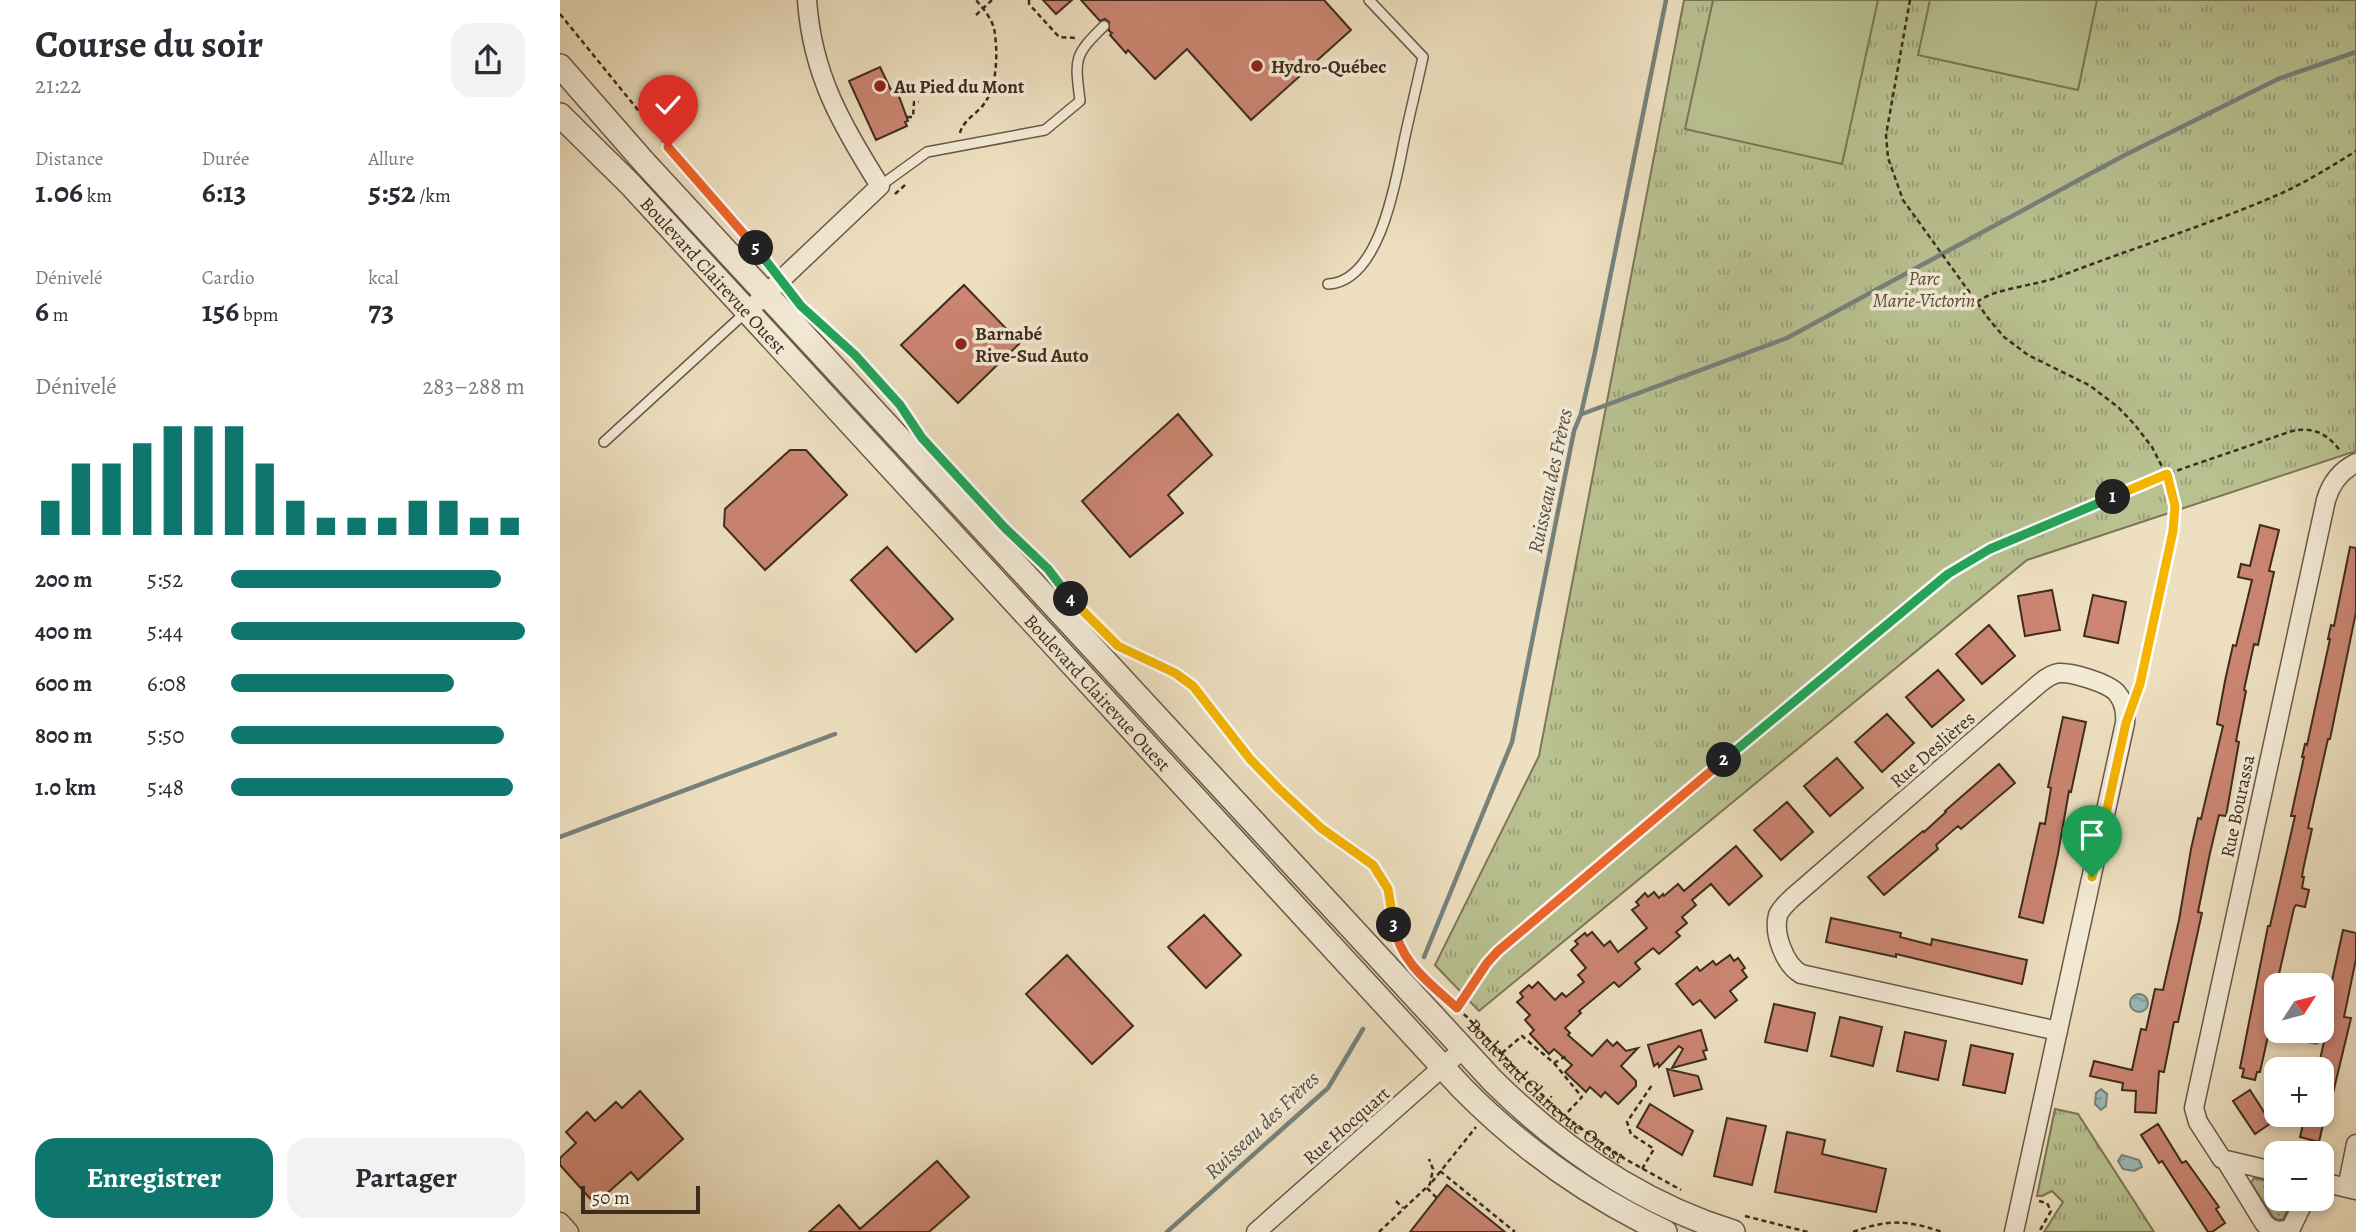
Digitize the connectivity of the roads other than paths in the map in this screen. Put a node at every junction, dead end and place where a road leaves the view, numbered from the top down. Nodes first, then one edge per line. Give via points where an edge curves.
1 (807, 0) edge
2 (1369, 0) edge
3 (1104, 26) dead end
4 (560, 66) edge
5 (560, 115) edge
6 (880, 186) junction
7 (1328, 284) dead end
8 (773, 286) junction
9 (747, 312) junction
10 (604, 442) dead end
11 (2350, 460) edge
12 (944, 486) junction
13 (924, 504) junction
14 (1272, 843) junction
15 (1253, 861) junction
16 (2058, 1031) junction
17 (1463, 1049) junction
18 (1443, 1068) junction
19 (2356, 1144) edge
20 (2226, 1161) junction
21 (2264, 1169) edge
22 (2351, 1189) edge
23 (2299, 1211) edge
24 (1683, 1214) edge
25 (560, 1222) edge
26 (1736, 1223) edge
27 (569, 1232) edge
28 (1256, 1232) edge
29 (1665, 1232) edge
30 (2014, 1232) edge

1 - 6 street via 813,48 824,82
2 - 7 lane via 1423,57 1389,210 1378,239 1350,275
3 - 6 lane via 1079,55 1080,101 1045,130 927,152
4 - 8 street, Boulevard Clairevue Ouest via 626,142
5 - 9 street, Boulevard Clairevue Ouest
6 - 8 street
8 - 9 street
8 - 12 street, Boulevard Clairevue Ouest
9 - 10 lane
9 - 13 street, Boulevard Clairevue Ouest
11 - 20 street, Rue Bourassa via 2326,500 2195,1101 2198,1122
12 - 13 street
12 - 14 street, Boulevard Clairevue Ouest
13 - 15 street, Boulevard Clairevue Ouest
14 - 15 street
14 - 17 street, Boulevard Clairevue Ouest
15 - 18 street, Boulevard Clairevue Ouest
16 - 16 street, Rue Deslières via 1801,974 1785,957 1777,919 1792,898 2048,677 2061,673 2110,687 2121,699 2126,723
16 - 30 street
17 - 18 street, Rue Hocquart
17 - 24 street, Boulevard Clairevue Ouest via 1507,1094 1576,1152
18 - 28 street, Rue Hocquart
18 - 29 street, Boulevard Clairevue Ouest via 1490,1116 1543,1160 1603,1200
19 - 22 street
20 - 21 street
20 - 23 street, Rue Bourassa via 2273,1231 2291,1228
24 - 26 street, Boulevard Clairevue Ouest
25 - 27 street

